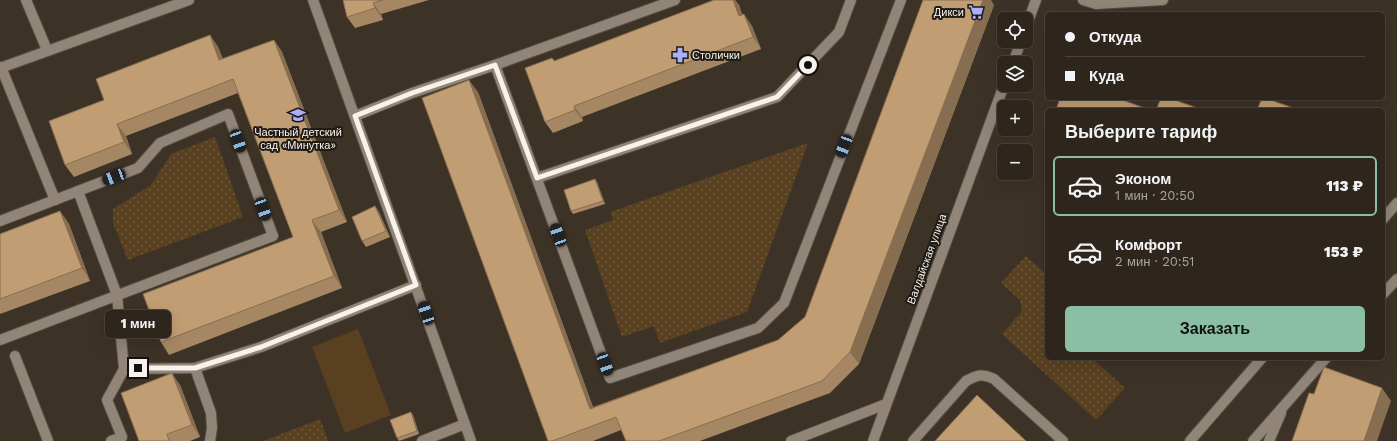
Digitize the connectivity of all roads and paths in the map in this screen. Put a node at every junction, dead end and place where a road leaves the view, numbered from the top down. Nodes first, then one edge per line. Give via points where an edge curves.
1 (26, 0) edge
2 (313, 0) edge
3 (675, 0) edge
4 (851, 0) edge
5 (901, 0) edge
6 (1036, 0) edge
7 (1083, 0) edge
8 (1163, 0) edge
9 (184, 1) edge
10 (1032, 12) edge
11 (47, 50) junction
12 (495, 65) junction
13 (1, 68) edge
14 (1001, 92) edge
15 (355, 116) junction
16 (537, 178) junction
17 (78, 191) junction
18 (55, 200) junction
19 (1397, 203) edge
20 (1385, 217) edge
21 (0, 221) edge
22 (1397, 279) edge
23 (416, 285) junction
24 (1385, 292) edge
25 (117, 295) junction
26 (0, 340) edge
27 (15, 356) dead end
28 (1260, 360) edge
29 (1324, 360) edge
30 (124, 368) junction
31 (195, 368) junction
32 (886, 404) junction
33 (1285, 404) junction
34 (465, 424) junction
35 (48, 441) edge
36 (111, 441) edge
37 (210, 441) edge
38 (422, 441) edge
39 (472, 441) edge
40 (791, 441) edge
41 (872, 441) edge
42 (913, 441) edge
43 (1064, 441) edge
44 (1190, 441) edge
45 (1253, 441) edge
46 (1269, 441) edge

1 - 11 street
2 - 15 street
3 - 12 street
4 - 16 street via 839,32 777,97
5 - 16 street via 784,304 758,328 610,378
6 - 10 street
7 - 8 street via 1096,4
9 - 11 street
11 - 13 street
12 - 15 street via 412,93
12 - 16 street
13 - 18 street
14 - 32 street, Валдайская улица
15 - 23 street
17 - 18 street
17 - 25 street
17 - 25 street via 138,168 160,143 228,114 273,236
18 - 21 street
19 - 20 street
22 - 24 street
23 - 31 street via 261,347
23 - 34 street
25 - 26 street
25 - 30 street
27 - 35 street
28 - 44 street
29 - 33 street
30 - 31 street
30 - 36 street via 107,400 122,437
31 - 37 street via 211,413
32 - 40 street
32 - 41 street, Валдайская улица
33 - 45 street
33 - 46 street
34 - 38 street
34 - 39 street
42 - 43 street via 966,381 986,375 994,379

